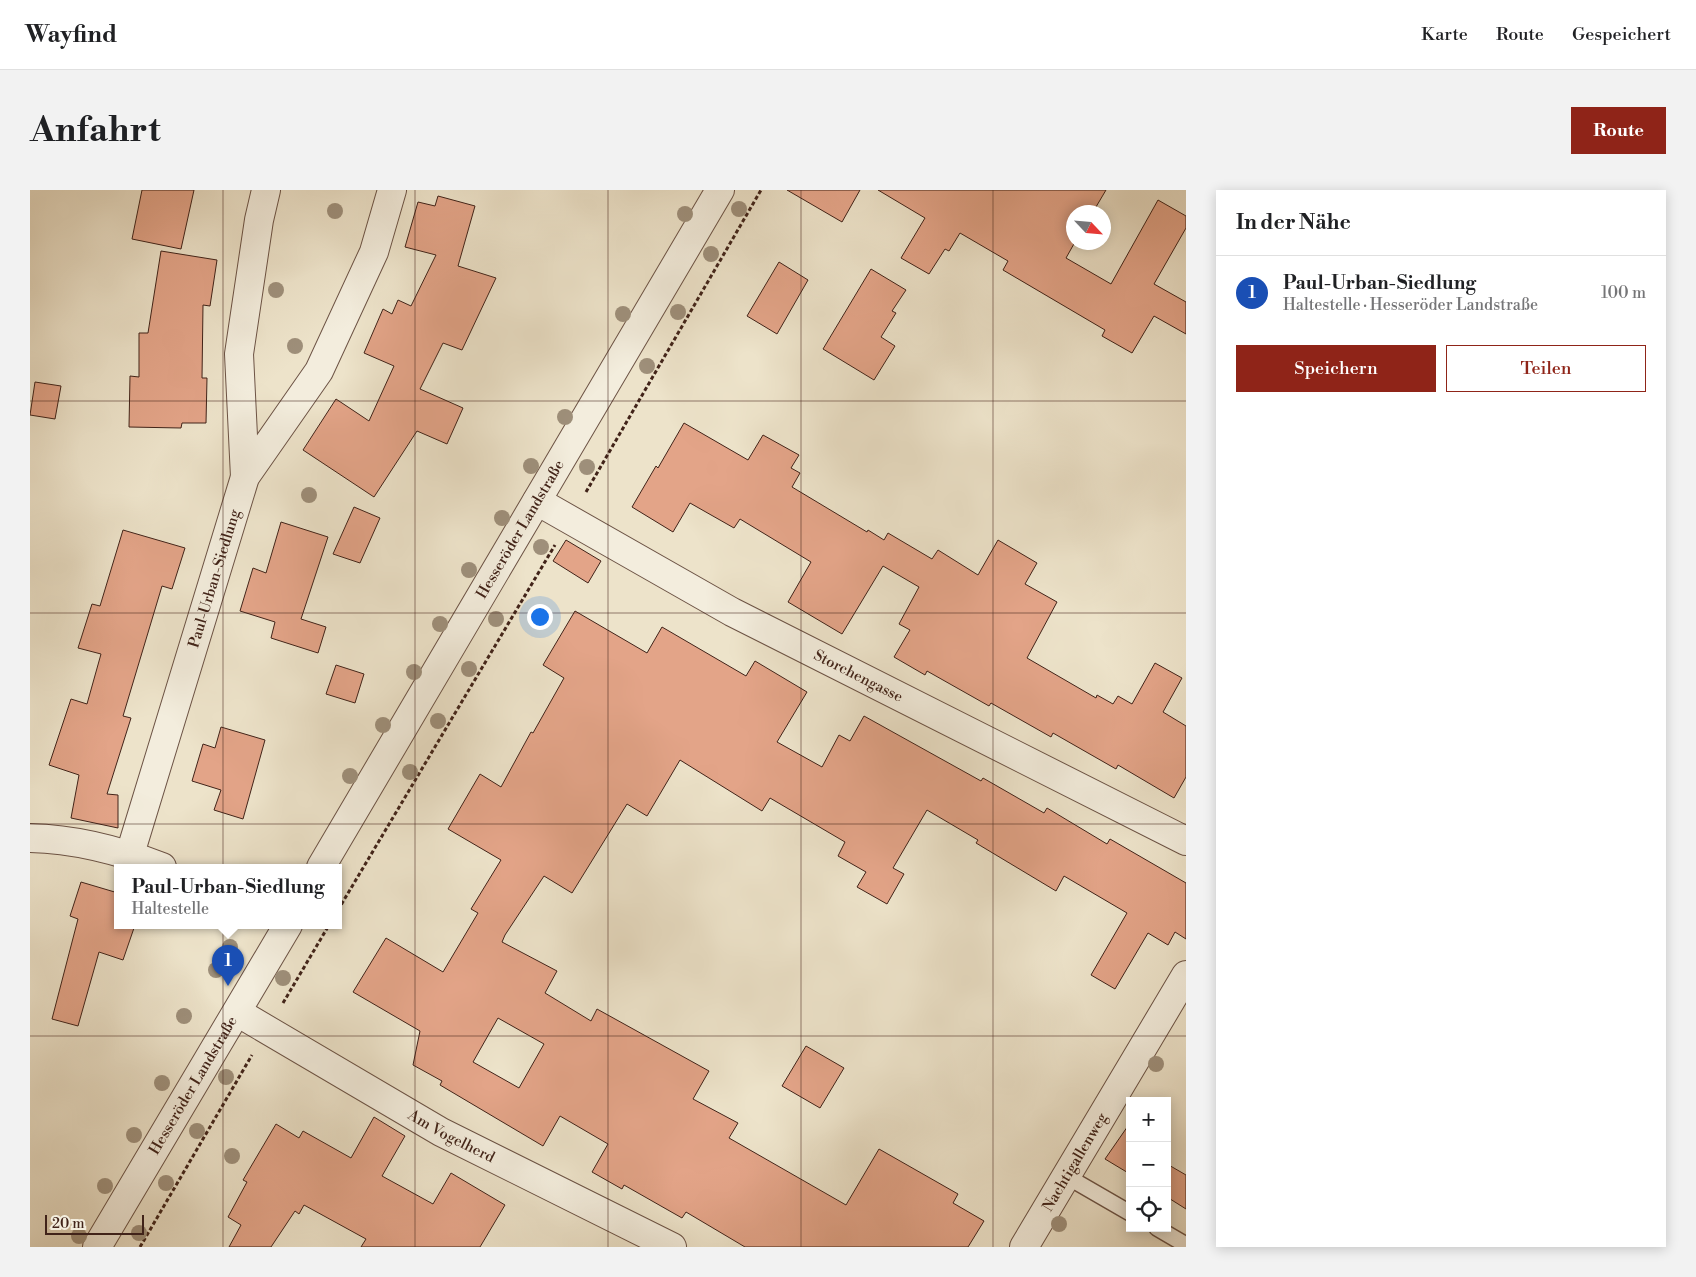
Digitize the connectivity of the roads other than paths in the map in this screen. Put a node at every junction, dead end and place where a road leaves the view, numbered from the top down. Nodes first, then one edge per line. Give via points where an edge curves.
1 (266, 190) edge
2 (392, 190) edge
3 (720, 190) edge
4 (245, 477) junction
5 (537, 501) junction
6 (30, 838) edge
7 (1186, 842) edge
8 (130, 854) junction
9 (155, 864) edge
10 (324, 864) edge
11 (277, 929) edge
12 (1186, 975) edge
13 (237, 1012) junction
14 (1066, 1176) junction
15 (1126, 1211) edge
16 (1164, 1232) edge
17 (1186, 1245) edge
18 (97, 1247) edge
19 (672, 1247) edge
20 (1024, 1247) edge

1 - 4 street, Paul-Urban-Siedlung via 239,354
2 - 4 street, Paul-Urban-Siedlung via 374,252 320,371
3 - 5 street, Hesseröder Landstraße
4 - 8 street, Paul-Urban-Siedlung
5 - 7 street, Storchengasse via 732,612
5 - 10 street, Hesseröder Landstraße
6 - 8 street via 55,839
8 - 9 street
11 - 13 street, Hesseröder Landstraße
12 - 14 street, Nachtigallenweg
13 - 18 street, Hesseröder Landstraße
13 - 19 street, Am Vogelherd via 440,1132
14 - 15 lane
14 - 20 street, Nachtigallenweg
16 - 17 lane

